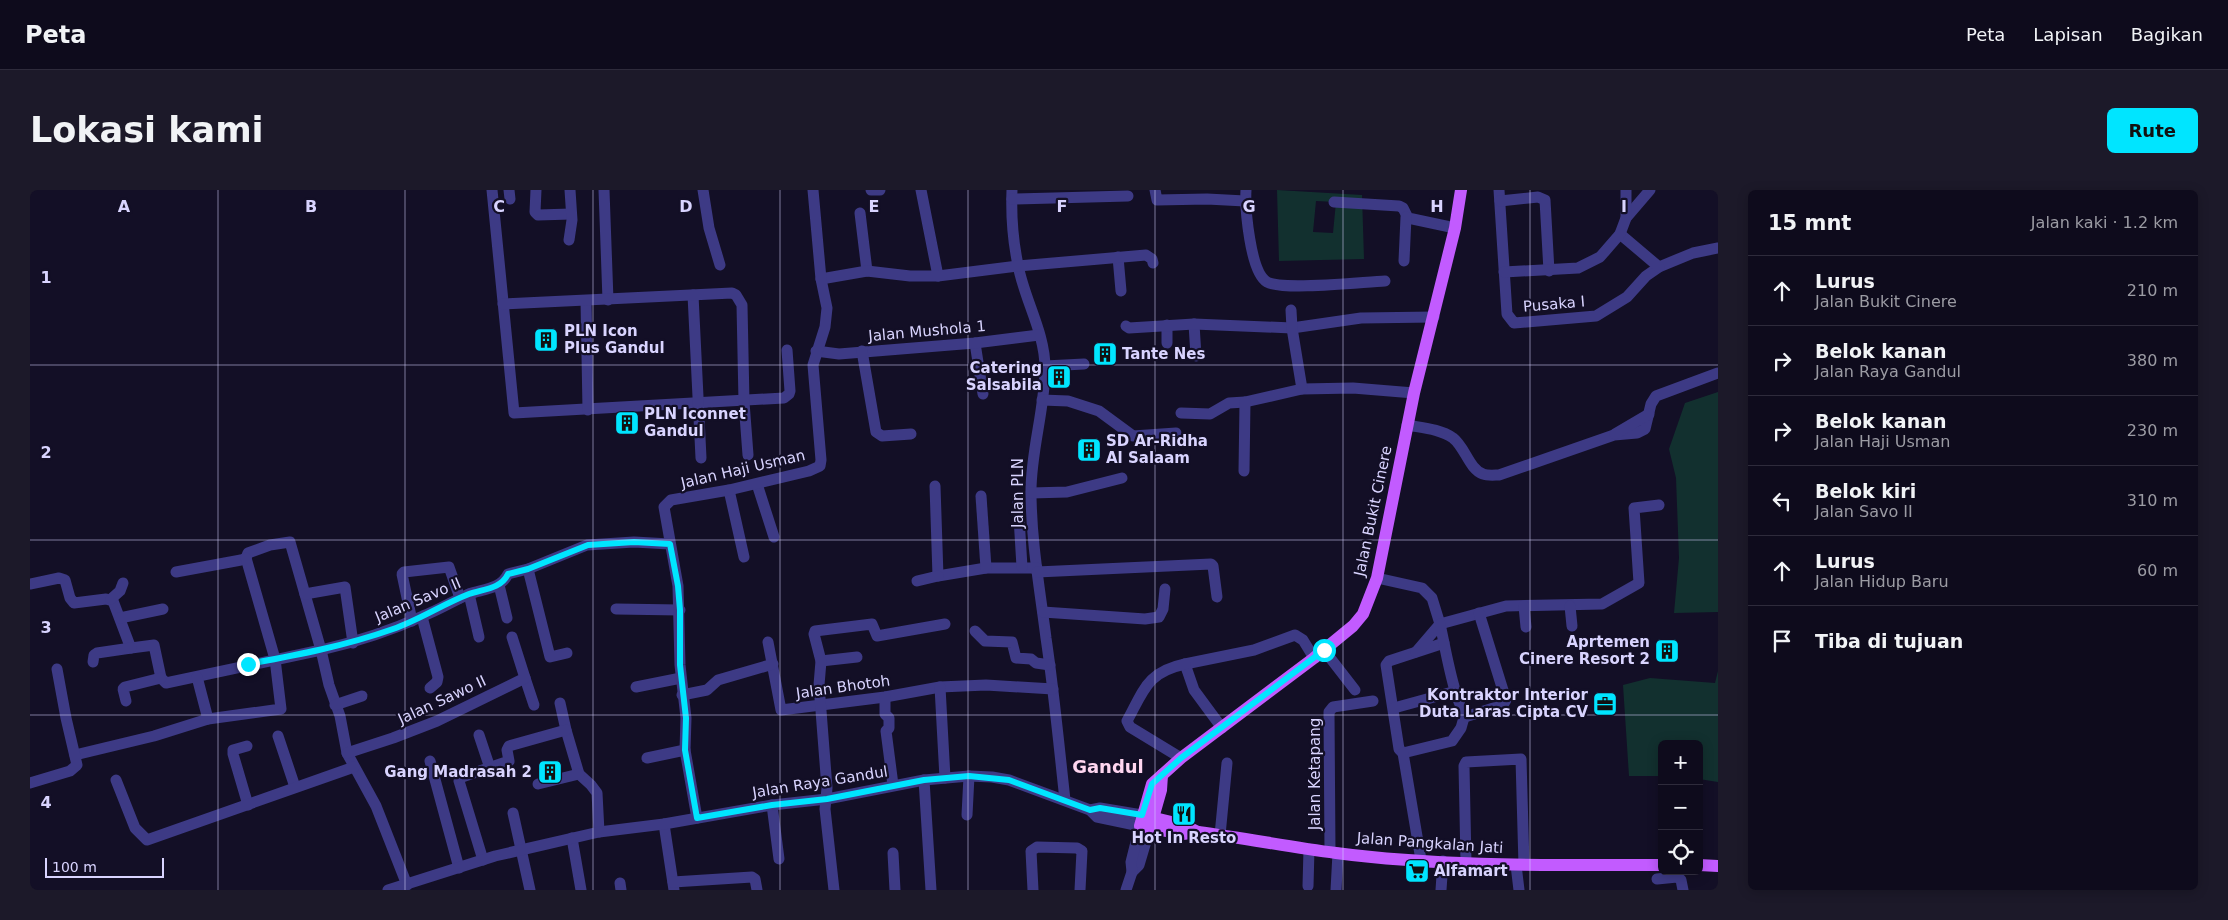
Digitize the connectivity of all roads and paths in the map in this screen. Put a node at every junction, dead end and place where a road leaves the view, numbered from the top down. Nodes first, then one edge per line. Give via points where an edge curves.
1 (492, 190) edge
2 (536, 190) edge
3 (570, 190) edge
4 (604, 190) edge
5 (704, 190) edge
6 (813, 190) edge
7 (871, 190) edge
8 (880, 190) edge
9 (921, 190) edge
10 (1156, 190) edge
11 (1461, 190) edge
12 (1626, 190) edge
13 (1650, 190) edge
14 (1206, 194) edge
15 (1012, 195) edge
16 (1245, 195) edge
17 (1499, 195) edge
18 (1128, 196) dead end
19 (1334, 202) dead end
20 (860, 212) dead end
21 (571, 214) junction
22 (1406, 217) junction
23 (1626, 218) junction
24 (1455, 228) junction
25 (1619, 236) junction
26 (568, 240) dead end
27 (1718, 248) edge
28 (1118, 257) junction
29 (1404, 260) dead end
30 (1154, 263) dead end
31 (720, 264) dead end
32 (1018, 266) junction
33 (1657, 269) junction
34 (867, 271) junction
35 (1549, 271) junction
36 (1504, 272) junction
37 (938, 276) junction
38 (821, 279) junction
39 (1385, 281) dead end
40 (1121, 291) dead end
41 (693, 295) junction
42 (608, 300) junction
43 (586, 301) junction
44 (503, 304) junction
45 (1291, 310) dead end
46 (1434, 317) junction
47 (1194, 324) junction
48 (1167, 325) junction
49 (1126, 326) dead end
50 (1292, 328) junction
51 (1039, 335) junction
52 (975, 343) junction
53 (1167, 343) dead end
54 (787, 350) dead end
55 (816, 351) junction
56 (862, 351) junction
57 (1196, 356) dead end
58 (1084, 364) dead end
59 (1045, 366) junction
60 (1718, 372) edge
61 (1302, 389) junction
62 (1414, 393) junction
63 (983, 394) dead end
64 (1042, 400) junction
65 (744, 402) junction
66 (1245, 402) junction
67 (698, 404) junction
68 (588, 410) junction
69 (1181, 413) dead end
70 (1407, 426) junction
71 (1176, 433) dead end
72 (911, 434) dead end
73 (748, 454) dead end
74 (701, 458) dead end
75 (1244, 471) dead end
76 (1122, 478) dead end
77 (757, 484) junction
78 (935, 486) dead end
79 (729, 490) junction
80 (1031, 493) junction
81 (981, 496) dead end
82 (1018, 501) dead end
83 (1659, 505) dead end
84 (774, 537) dead end
85 (670, 544) junction
86 (744, 557) dead end
87 (246, 558) junction
88 (1022, 567) junction
89 (986, 568) junction
90 (528, 569) junction
91 (1037, 570) junction
92 (176, 572) dead end
93 (938, 576) junction
94 (1377, 578) junction
95 (917, 581) dead end
96 (123, 583) dead end
97 (30, 584) edge
98 (499, 585) junction
99 (1164, 589) dead end
100 (305, 594) junction
101 (465, 596) junction
102 (1217, 597) dead end
103 (111, 599) junction
104 (1524, 606) junction
105 (1570, 606) junction
106 (163, 609) dead end
107 (616, 609) dead end
108 (680, 610) junction
109 (1043, 612) junction
110 (1479, 613) junction
111 (120, 618) junction
112 (507, 618) dead end
113 (417, 619) junction
114 (945, 624) dead end
115 (1440, 624) junction
116 (1572, 626) dead end
117 (1526, 627) dead end
118 (975, 631) dead end
119 (479, 637) dead end
120 (512, 637) dead end
121 (353, 642) junction
122 (768, 642) dead end
123 (1444, 643) junction
124 (132, 648) junction
125 (320, 648) junction
126 (1416, 652) junction
127 (568, 653) dead end
128 (1319, 654) junction
129 (857, 657) dead end
130 (275, 659) junction
131 (821, 661) junction
132 (93, 662) dead end
133 (773, 664) junction
134 (1185, 664) junction
135 (1050, 665) junction
136 (57, 669) dead end
137 (197, 677) junction
138 (161, 678) junction
139 (525, 678) junction
140 (681, 678) junction
141 (636, 687) dead end
142 (940, 687) junction
143 (430, 688) dead end
144 (1053, 689) junction
145 (1355, 690) dead end
146 (1456, 691) junction
147 (682, 695) junction
148 (362, 696) dead end
149 (885, 697) junction
150 (126, 701) dead end
151 (1373, 701) dead end
152 (560, 703) dead end
153 (335, 705) junction
154 (534, 705) dead end
155 (821, 706) junction
156 (1394, 708) junction
157 (1465, 714) junction
158 (208, 719) junction
159 (1222, 728) junction
160 (566, 730) junction
161 (479, 735) dead end
162 (278, 736) dead end
163 (246, 746) dead end
164 (685, 750) junction
165 (347, 753) junction
166 (1403, 753) junction
167 (75, 755) junction
168 (647, 758) dead end
169 (1181, 758) junction
170 (430, 761) dead end
171 (1227, 763) dead end
172 (354, 767) junction
173 (490, 768) junction
174 (578, 774) junction
175 (969, 776) junction
176 (945, 778) junction
177 (116, 780) dead end
178 (924, 780) junction
179 (30, 783) edge
180 (538, 784) dead end
181 (893, 785) junction
182 (295, 788) junction
183 (827, 799) junction
184 (1065, 800) junction
185 (248, 805) junction
186 (772, 805) junction
187 (512, 813) dead end
188 (967, 815) dead end
189 (697, 818) junction
190 (1146, 822) junction
191 (664, 824) junction
192 (599, 832) junction
193 (1220, 835) junction
194 (572, 838) junction
195 (1309, 849) junction
196 (522, 850) junction
197 (893, 853) dead end
198 (1334, 853) junction
199 (779, 859) dead end
200 (483, 860) junction
201 (1420, 860) junction
202 (1443, 861) junction
203 (1466, 862) junction
204 (1520, 865) junction
205 (1658, 865) edge
206 (1703, 866) edge
207 (1718, 866) edge
208 (459, 868) junction
209 (1657, 879) dead end
210 (407, 885) junction
211 (673, 886) edge
212 (1308, 886) dead end
213 (388, 890) edge
214 (530, 890) edge
215 (581, 890) edge
216 (757, 890) edge
217 (834, 890) edge
218 (895, 890) edge
219 (931, 890) edge
220 (1033, 890) edge
221 (1080, 890) edge
222 (1126, 890) edge
223 (1336, 890) edge
224 (1441, 890) edge
225 (1518, 890) edge
226 (1683, 890) edge

1 - 44 street
2 - 21 street via 535,212 538,215
3 - 21 street
4 - 42 street
5 - 31 street via 709,228
6 - 38 street
7 - 8 street
9 - 37 street
10 - 14 street via 1157,200
11 - 24 main road, Jalan Bukit Cinere
12 - 23 street
13 - 23 street
14 - 16 street
15 - 18 street
15 - 32 street, Jalan PLN
16 - 39 street via 1248,233 1255,261 1267,282 1290,285
17 - 35 street via 1538,197 1546,201
17 - 36 street, Pusaka I
19 - 22 street via 1399,206
20 - 34 street
21 - 26 street
22 - 24 street
22 - 29 street
23 - 25 street
24 - 46 main road, Jalan Bukit Cinere
25 - 33 street
25 - 35 street via 1588,265
27 - 33 street via 1693,253
28 - 30 street via 1146,255
28 - 32 street
28 - 40 street
32 - 37 street
32 - 51 street, Jalan PLN
33 - 36 street, Pusaka I via 1627,297 1596,316 1514,322 1507,314
34 - 37 street
34 - 38 street
35 - 36 street
38 - 55 street via 827,308 825,327
41 - 42 street
41 - 65 street via 732,293 740,300
41 - 67 street
42 - 43 street
43 - 44 street
43 - 68 street
44 - 68 street via 514,414
45 - 50 street
46 - 50 street via 1360,318
46 - 62 main road, Jalan Bukit Cinere
47 - 48 street
47 - 50 street
47 - 57 street
48 - 49 street
48 - 53 street
50 - 61 street
51 - 52 street, Jalan Mushola 1
51 - 59 street, Jalan PLN
52 - 56 street, Jalan Mushola 1
52 - 63 street
54 - 65 street via 789,394 784,398
55 - 56 street, Jalan Mushola 1 via 839,354
55 - 77 street, Jalan Haji Usman via 813,365 820,466
56 - 72 street via 876,432 882,436
58 - 59 street
59 - 64 street, Jalan PLN
60 - 70 street via 1656,396 1644,429 1637,433 1614,435 1499,475 1484,475 1475,469 1452,437 1440,431
61 - 62 street via 1353,388
61 - 66 street
62 - 70 main road, Jalan Bukit Cinere
64 - 71 street via 1068,401 1099,411 1132,436
64 - 80 street, Jalan PLN via 1032,462
65 - 67 street
65 - 73 street
66 - 69 street via 1229,402 1210,414
66 - 75 street
67 - 68 street
67 - 74 street
70 - 94 main road, Jalan Bukit Cinere
76 - 80 street via 1073,492
77 - 79 street, Jalan Haji Usman
77 - 84 street
78 - 93 street
79 - 85 street, Jalan Haji Usman via 671,500 664,507
79 - 86 street
80 - 91 street, Jalan PLN
81 - 89 street
82 - 88 street
83 - 105 street via 1634,508 1639,583 1602,604
85 - 90 street, Jalan Savo II via 588,545
85 - 108 street, Jalan Haji Usman
87 - 92 street
87 - 100 street via 248,553 270,545 290,542
87 - 130 street
88 - 89 street
88 - 91 street
89 - 93 street
90 - 98 street, Jalan Savo II via 508,574
90 - 127 street via 550,657
91 - 102 street via 1210,564 1213,566
91 - 109 street, Jalan PLN
93 - 95 street
94 - 115 street via 1422,588 1432,598
94 - 128 main road, Jalan Bukit Cinere via 1363,614
96 - 103 street
97 - 103 street via 59,578 65,580 74,603
98 - 101 street, Jalan Savo II
98 - 112 street
99 - 109 street via 1163,610 1159,617 1145,619
100 - 121 street via 345,587
100 - 125 street
101 - 113 street, Jalan Savo II
101 - 113 street via 449,567 404,572
101 - 119 street
103 - 111 street via 116,603
104 - 105 street
104 - 110 street via 1506,606
104 - 117 street
105 - 116 street
106 - 111 street
107 - 108 street
108 - 140 street, Jalan Haji Usman
109 - 135 street, Jalan PLN
110 - 115 street
110 - 157 street via 1506,702 1468,716
111 - 124 street
113 - 121 street, Jalan Savo II
113 - 143 street via 438,677
114 - 131 street via 877,636 872,624 816,631
115 - 123 street
115 - 126 street
118 - 135 street via 985,641 1012,642 1016,658
120 - 139 street
121 - 125 street, Jalan Savo II
122 - 133 street
123 - 126 street
123 - 146 street
124 - 132 street via 96,654
124 - 138 street via 159,642
125 - 130 street, Jalan Savo II
125 - 153 street
126 - 156 street via 1386,665
128 - 134 street via 1295,635 1254,650
128 - 145 street
128 - 159 main road, Jalan Bukit Cinere
129 - 131 street
130 - 137 street, Jalan Savo II
130 - 158 street via 281,709
131 - 155 street
133 - 147 street via 718,680 708,690
133 - 155 street, Jalan Bhotoh via 781,710
134 - 159 street via 1194,690
134 - 169 street via 1166,669 1150,680 1127,721 1130,727
135 - 144 street, Jalan PLN
136 - 167 street
137 - 138 street, Jalan Savo II via 166,683
137 - 158 street
138 - 150 street via 124,687
139 - 154 street
139 - 165 street, Jalan Sawo II via 436,721
140 - 141 street
140 - 147 street, Jalan Haji Usman
142 - 144 street, Jalan Bhotoh via 986,685
142 - 149 street, Jalan Bhotoh
142 - 176 street
144 - 184 street, Jalan PLN
146 - 156 street
146 - 157 street
147 - 164 street, Jalan Haji Usman via 686,718
148 - 153 street
149 - 155 street, Jalan Bhotoh
149 - 181 street
151 - 198 street, Jalan Ketapang via 1333,707 1329,712
152 - 160 street
153 - 165 street
155 - 183 street
156 - 166 street via 1399,749
157 - 166 street via 1452,741
158 - 167 street
159 - 169 main road, Jalan Bukit Cinere
160 - 173 street via 509,746 509,761
160 - 174 street
161 - 173 street
162 - 182 street
163 - 185 street via 234,750 233,754
164 - 168 street
164 - 189 street, Jalan Haji Usman
165 - 172 street
166 - 201 street
167 - 179 street via 77,765 73,769
169 - 190 main road, Jalan Bukit Cinere via 1162,774 1161,790
170 - 208 street
171 - 193 street
172 - 182 street
172 - 210 street via 376,806
173 - 200 street via 462,777 459,781
174 - 180 street
174 - 192 street via 597,793
175 - 176 street, Jalan Raya Gandul
175 - 184 street, Jalan Raya Gandul via 1009,780
175 - 188 street
176 - 178 street, Jalan Raya Gandul
177 - 185 street via 135,828 147,840
178 - 181 street, Jalan Raya Gandul
178 - 219 street
181 - 183 street, Jalan Raya Gandul
182 - 185 street
183 - 186 street, Jalan Raya Gandul
183 - 217 street via 825,809
184 - 190 street, Jalan Raya Gandul via 1097,816
186 - 189 street, Jalan Raya Gandul
186 - 199 street
187 - 196 street
189 - 191 street, Jalan Raya Gandul
190 - 193 main road, Jalan Pangkalan Jati via 1183,834
190 - 222 street, Jalan Bukit Cinere via 1139,865 1132,872
191 - 192 street, Jalan Raya Gandul
191 - 211 street
192 - 194 street, Jalan Raya Gandul
193 - 195 main road, Jalan Pangkalan Jati
194 - 196 street, Jalan Raya Gandul
194 - 215 street
195 - 198 main road, Jalan Pangkalan Jati
195 - 212 street
196 - 200 street, Jalan Raya Gandul
196 - 214 street
197 - 218 street
198 - 201 main road, Jalan Pangkalan Jati
198 - 223 street, Jalan Ketapang
200 - 208 street, Jalan Raya Gandul
201 - 202 main road, Jalan Pangkalan Jati
202 - 203 main road, Jalan Pangkalan Jati
202 - 224 street
203 - 204 main road, Jalan Pangkalan Jati
203 - 204 street via 1466,762 1521,758
204 - 205 main road, Jalan Pangkalan Jati
204 - 225 street
206 - 207 main road
208 - 210 street, Jalan Raya Gandul
209 - 226 street via 1677,877
210 - 213 street, Jalan Raya Gandul
211 - 216 street via 752,877
220 - 221 street via 1031,851 1038,847 1077,848 1082,852

